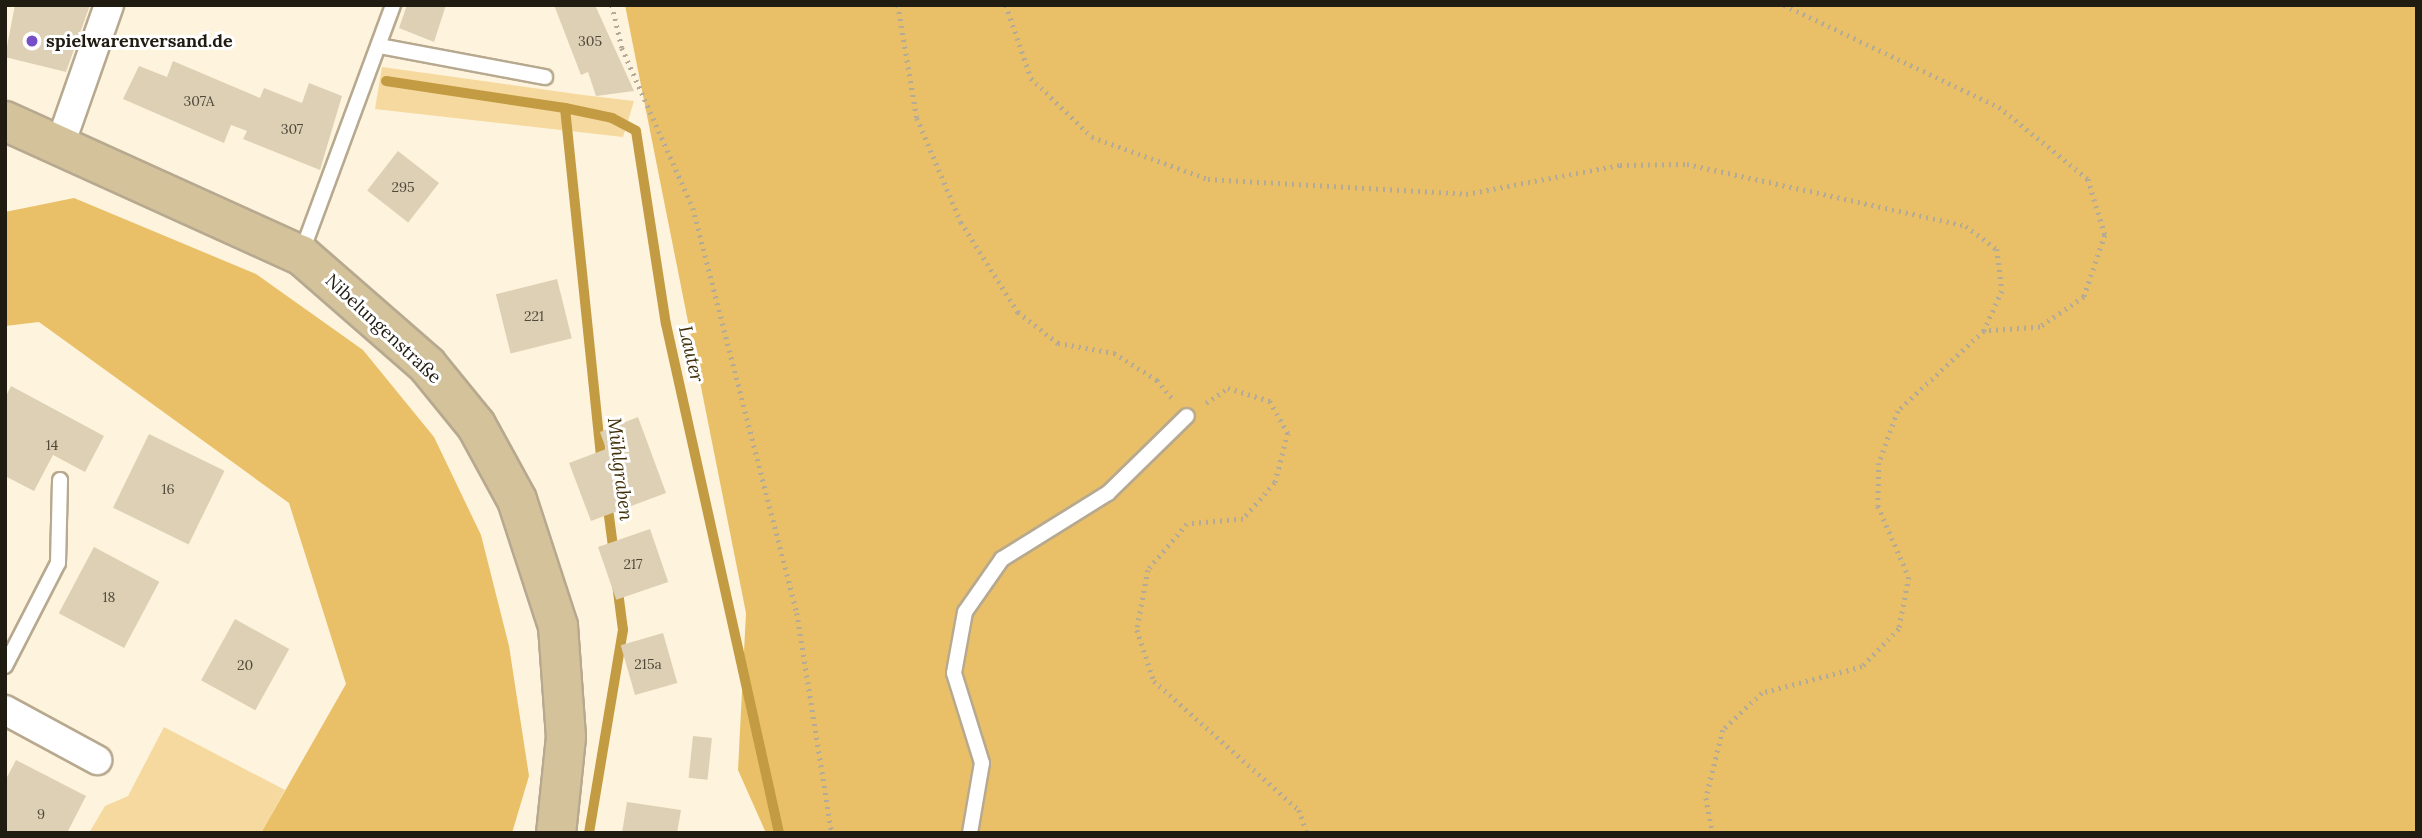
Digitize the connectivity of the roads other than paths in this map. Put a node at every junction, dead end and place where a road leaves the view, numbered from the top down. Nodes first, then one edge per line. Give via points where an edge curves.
1 (109, 5) edge
2 (393, 5) edge
3 (379, 46) junction
4 (545, 77) dead end
5 (5, 121) edge
6 (60, 145) junction
7 (301, 255) junction
8 (1187, 416) road end
9 (60, 480) dead end
10 (5, 666) edge
11 (5, 710) edge
12 (97, 760) dead end
13 (556, 833) edge
14 (970, 833) edge

1 - 6 street
2 - 3 lane
3 - 4 lane
3 - 7 lane
5 - 6 main road, Nibelungenstraße
6 - 7 main road, Nibelungenstraße
7 - 13 main road, Nibelungenstraße via 427,365 476,425 517,500 558,626 566,737
8 - 14 lane via 1108,493 1002,559 965,612 954,673 982,763
9 - 10 lane via 58,563
11 - 12 street

